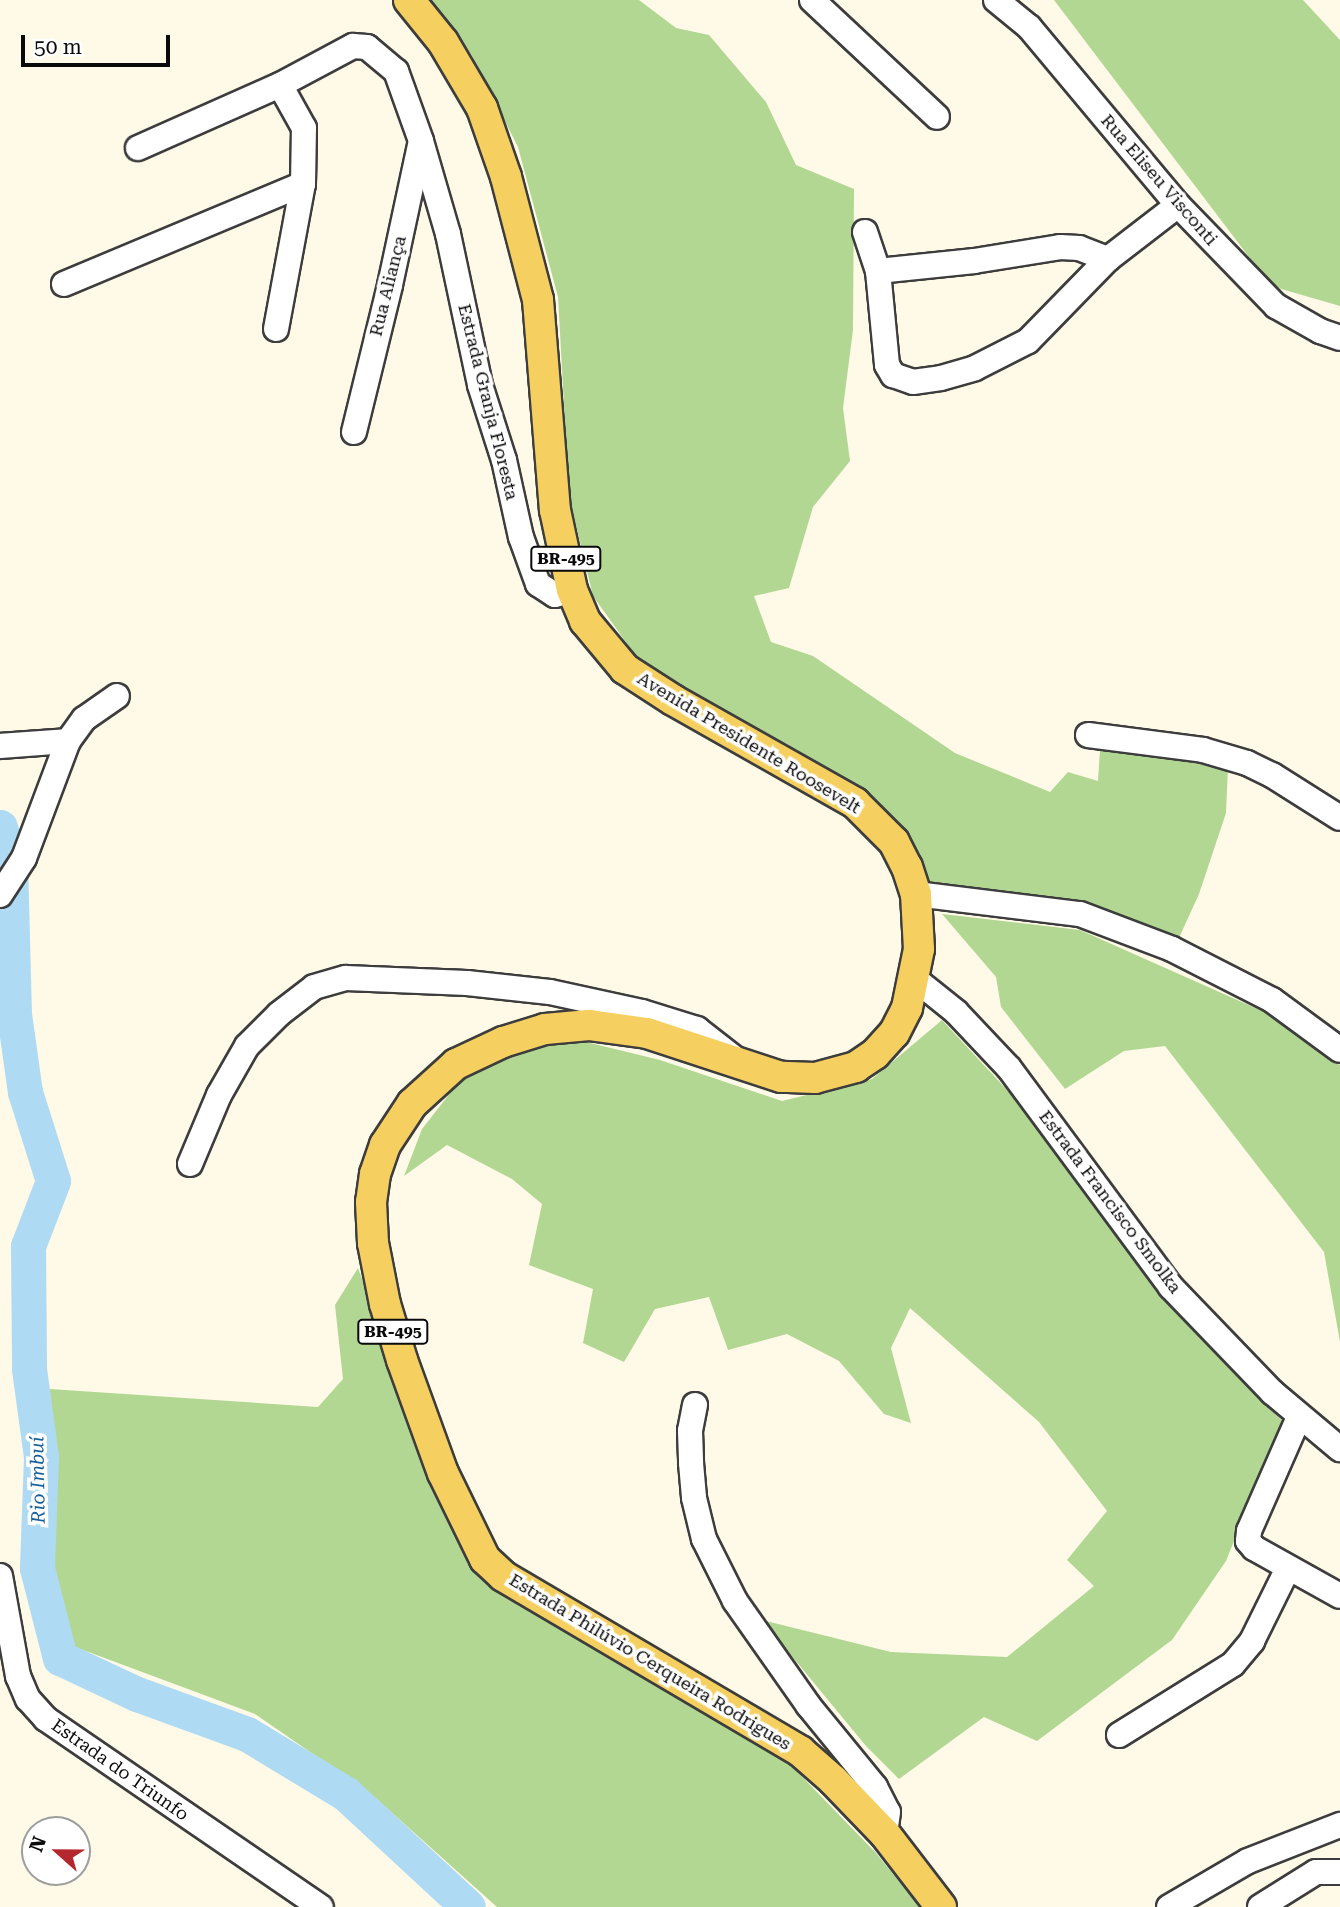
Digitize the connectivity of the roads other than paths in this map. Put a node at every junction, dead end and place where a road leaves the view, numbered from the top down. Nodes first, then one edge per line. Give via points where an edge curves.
1 (409, 0) edge
2 (812, 0) edge
3 (996, 0) edge
4 (280, 85) junction
5 (937, 117) dead end
6 (421, 141) junction
7 (138, 148) dead end
8 (303, 184) junction
9 (1178, 205) junction
10 (865, 232) dead end
11 (1108, 259) junction
12 (878, 271) junction
13 (64, 284) dead end
14 (276, 330) dead end
15 (1340, 338) edge
16 (354, 432) dead end
17 (572, 590) junction
18 (117, 696) dead end
19 (1088, 734) dead end
20 (68, 741) junction
21 (7, 746) edge
22 (1340, 818) edge
23 (916, 894) junction
24 (0, 895) edge
25 (915, 979) junction
26 (1340, 1050) edge
27 (744, 1066) junction
28 (190, 1164) dead end
29 (695, 1405) dead end
30 (1299, 1417) junction
31 (1340, 1449) edge
32 (1288, 1568) junction
33 (0, 1576) edge
34 (1340, 1597) edge
35 (1119, 1735) dead end
36 (1340, 1825) edge
37 (885, 1834) junction
38 (1340, 1872) edge
39 (321, 1907) edge
40 (941, 1907) edge
41 (1168, 1907) edge
42 (1260, 1907) edge

1 - 17 main road, Avenida Presidente Roosevelt / BR-495 via 443,42 482,108 506,177 538,300 555,510
2 - 5 street
3 - 9 street, Rua Eliseu Visconti via 1029,27
4 - 6 street, Estrada Granja Floresta via 353,46 367,47 396,71
4 - 7 street, Estrada Granja Floresta
4 - 8 street via 304,128
6 - 16 street, Rua Aliança
6 - 17 street, Estrada Granja Floresta via 521,537 538,584 555,595
8 - 13 street
8 - 14 street
9 - 11 street
9 - 15 street, Rua Eliseu Visconti via 1276,306
10 - 12 street
11 - 12 street via 1079,248 1060,247
11 - 12 street via 1028,341 975,368 913,382 893,375 887,365
17 - 23 main road, Avenida Presidente Roosevelt / BR-495 via 584,621 625,669 855,803 894,842
18 - 20 street via 84,719
19 - 22 street via 1203,750 1247,763
20 - 21 street
20 - 24 street via 24,858
23 - 25 main road, Avenida Presidente Roosevelt / BR-495 via 919,938
23 - 26 street via 1080,914 1172,949 1272,1000
25 - 27 main road, Estrada Philúvio Cerqueira Rodrigues / BR-495 via 894,1033 856,1067 815,1077 781,1077
25 - 30 street, Estrada Francisco Smolka via 956,1012 1009,1068 1171,1287
27 - 28 street via 696,1029 642,1012 550,992 346,978 314,987 247,1046 219,1095
27 - 37 main road, Estrada Philúvio Cerqueira Rodrigues / BR-495 via 647,1033 589,1025 545,1029 468,1058 412,1104 385,1145 371,1202 373,1243 402,1360 451,1493 485,1559 503,1576 800,1751
29 - 37 street via 691,1462 704,1539 742,1611 808,1705 875,1787 888,1812
30 - 31 street, Estrada Francisco Smolka
30 - 32 street via 1248,1541
32 - 34 street
32 - 35 street via 1252,1641 1233,1664
33 - 39 street, Estrada do Triunfo via 18,1676 28,1699 46,1719
36 - 41 street via 1248,1861
37 - 40 main road, Estrada Philúvio Cerqueira Rodrigues / BR-495
38 - 42 street via 1316,1872

